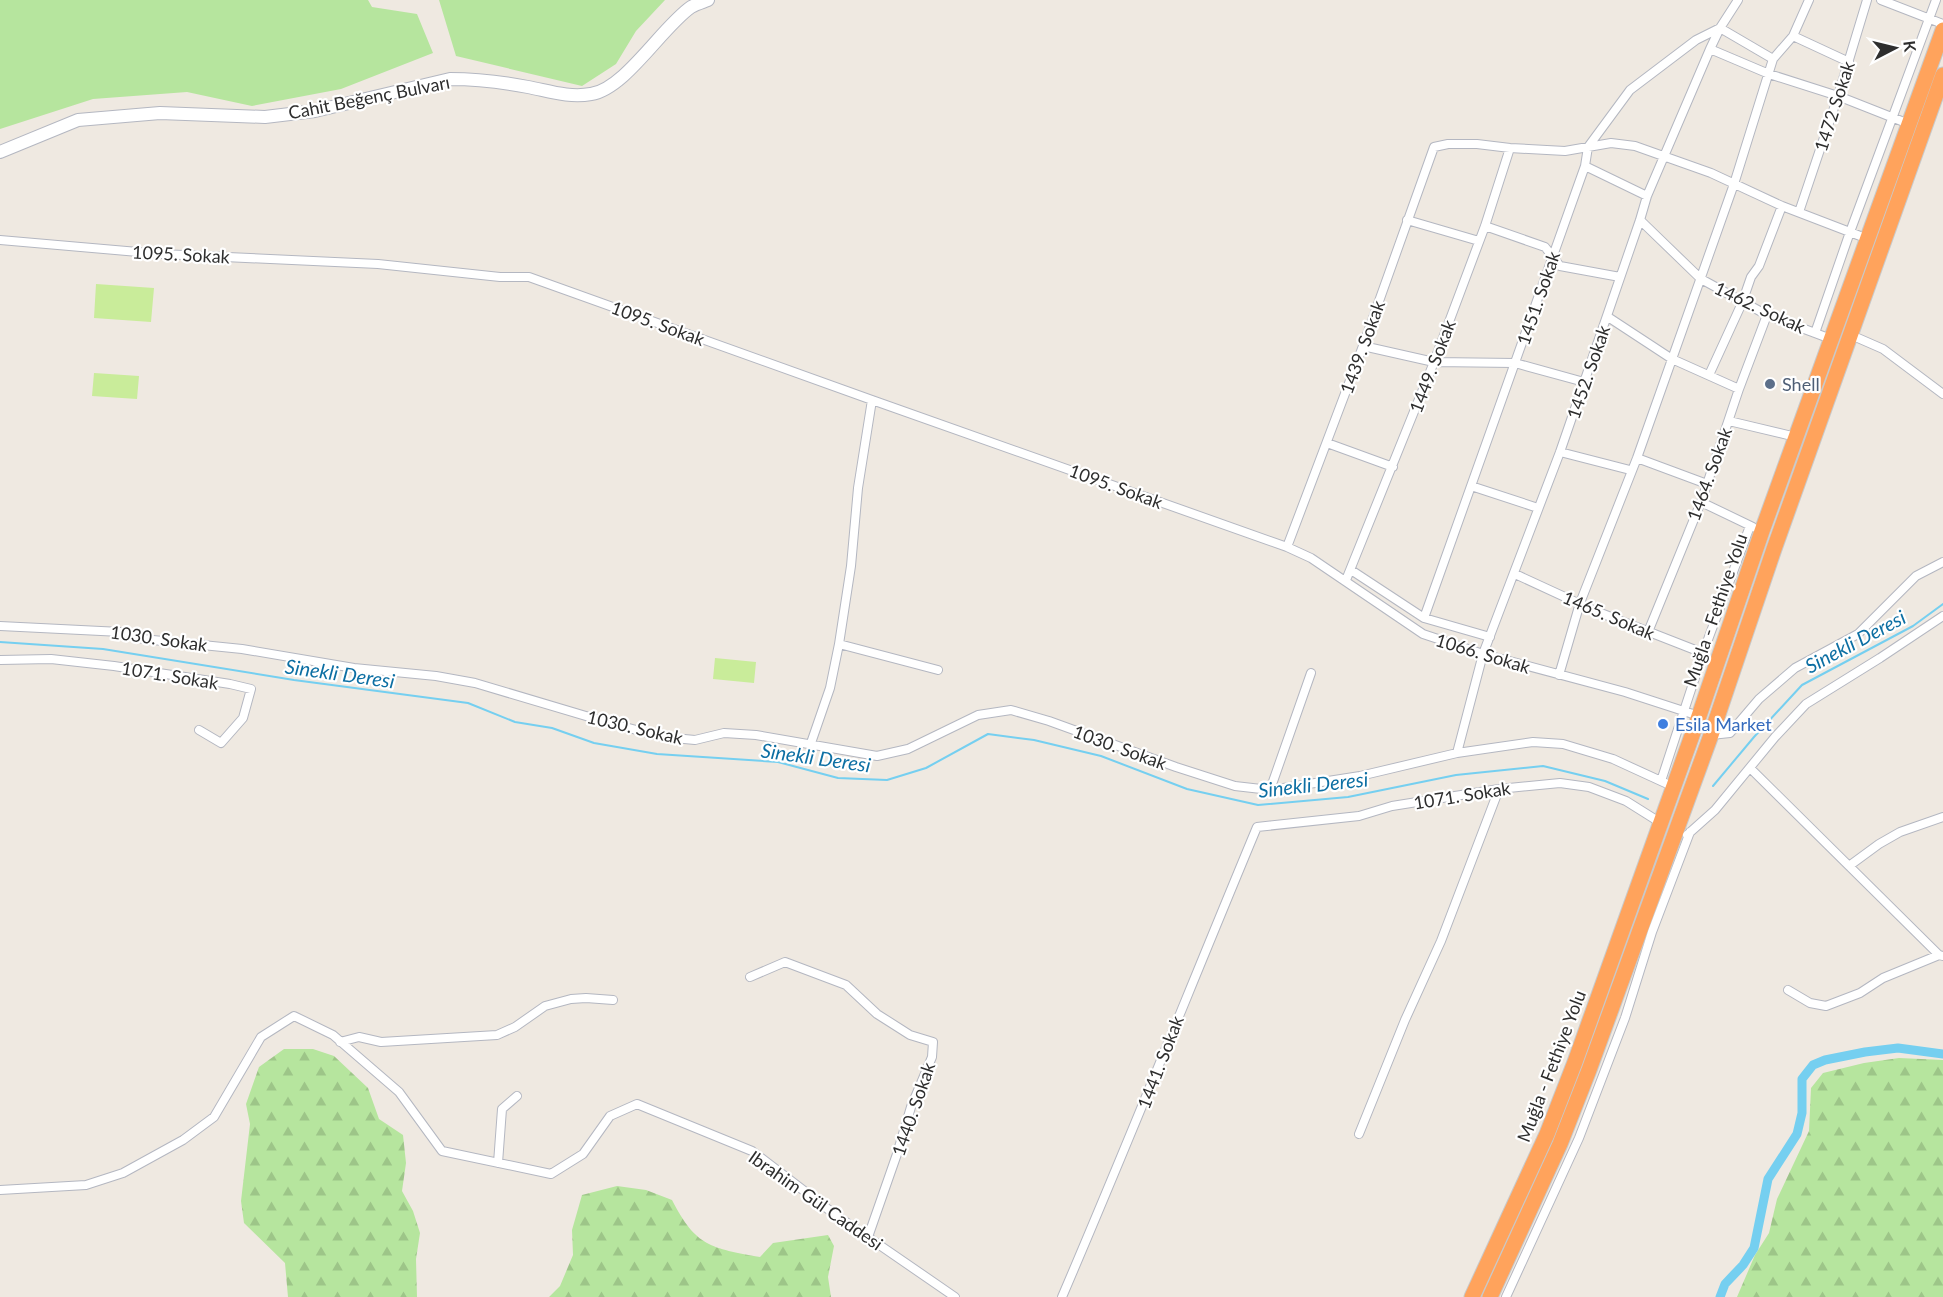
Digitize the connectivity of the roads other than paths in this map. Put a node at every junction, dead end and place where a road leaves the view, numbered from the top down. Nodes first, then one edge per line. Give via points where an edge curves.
1 (708, 0) edge
2 (1738, 0) edge
3 (1809, 0) edge
4 (1867, 0) edge
5 (1881, 0) edge
6 (1936, 0) edge
7 (1930, 19) junction
8 (1943, 24) edge
9 (1720, 28) junction
10 (1943, 30) edge
11 (1793, 36) junction
12 (1710, 49) junction
13 (1773, 59) junction
14 (1849, 62) junction
15 (1769, 74) junction
16 (1943, 75) edge
17 (1838, 96) junction
18 (1893, 118) junction
19 (1909, 124) junction
20 (1588, 147) junction
21 (1510, 148) junction
22 (0, 152) edge
23 (1663, 155) junction
24 (1585, 166) junction
25 (1734, 184) junction
26 (1647, 196) junction
27 (1782, 206) junction
28 (1799, 212) junction
29 (1407, 220) junction
30 (1640, 220) junction
31 (1485, 226) junction
32 (1850, 232) junction
33 (1868, 239) junction
34 (0, 240) edge
35 (1479, 241) junction
36 (1552, 257) junction
37 (1620, 277) junction
38 (1701, 279) junction
39 (1742, 303) junction
40 (1767, 315) junction
41 (1608, 316) junction
42 (1815, 333) junction
43 (1851, 335) junction
44 (1831, 339) junction
45 (1363, 346) junction
46 (1672, 360) junction
47 (1434, 362) junction
48 (1515, 363) junction
49 (1709, 375) junction
50 (1584, 382) junction
51 (1739, 389) junction
52 (1943, 394) edge
53 (872, 400) junction
54 (1729, 421) junction
55 (1796, 437) junction
56 (1327, 443) junction
57 (1560, 452) junction
58 (1637, 458) junction
59 (1393, 467) junction
60 (1630, 470) junction
61 (1707, 484) junction
62 (1471, 486) junction
63 (1701, 502) junction
64 (1538, 508) junction
65 (1756, 528) junction
66 (1287, 547) junction
67 (1943, 561) edge
68 (1351, 570) junction
69 (1515, 574) junction
70 (1346, 580) junction
71 (1580, 603) junction
72 (1943, 616) edge
73 (1424, 618) junction
74 (0, 626) edge
75 (1648, 632) junction
76 (1490, 637) junction
77 (839, 644) junction
78 (1703, 653) junction
79 (1483, 654) junction
80 (0, 660) edge
81 (938, 670) dead end
82 (1311, 673) dead end
83 (1559, 675) junction
84 (1692, 714) junction
85 (200, 730) dead end
86 (1711, 735) junction
87 (812, 743) junction
88 (1457, 753) junction
89 (1750, 768) junction
90 (1667, 784) junction
91 (1499, 789) junction
92 (1270, 790) junction
93 (1943, 817) edge
94 (1661, 823) junction
95 (1257, 827) joint
96 (1690, 832) junction
97 (1670, 848) junction
98 (1850, 866) junction
99 (1941, 956) edge
100 (750, 977) dead end
101 (1788, 990) dead end
102 (613, 1000) dead end
103 (1610, 1013) junction
104 (1625, 1018) junction
105 (340, 1042) junction
106 (517, 1096) dead end
107 (1359, 1134) dead end
108 (498, 1163) junction
109 (0, 1190) edge
110 (868, 1237) junction
111 (955, 1297) edge
112 (1062, 1297) edge
113 (1472, 1297) edge
114 (1490, 1297) edge
115 (1506, 1297) edge

1 - 22 main road, Cahit Beğenç Bulvarı via 691,8 622,76 593,94 569,96 527,86 450,80 315,111 275,116 160,113 78,120
2 - 9 street, 1452. Sokak
3 - 11 street
4 - 14 street, 1472 Sokak
5 - 7 street
6 - 7 street
7 - 8 street
7 - 18 street
9 - 12 street, 1452. Sokak
9 - 13 street
9 - 20 street via 1696,40 1630,90
10 - 19 highway, Muğla - Fethiye Yolu
11 - 13 street
11 - 14 street
12 - 15 street
12 - 23 street, 1452. Sokak
13 - 15 street
14 - 17 street, 1472 Sokak
15 - 17 street
15 - 25 street
16 - 43 highway, Muğla - Fethiye Yolu
17 - 18 street
17 - 28 street, 1472 Sokak
18 - 19 street
18 - 32 street
19 - 33 highway, Muğla - Fethiye Yolu
20 - 21 street via 1565,151
20 - 23 street via 1623,144
20 - 24 street, 1451. Sokak
21 - 29 street, 1439. Sokak via 1477,144 1434,147
21 - 31 street, 1449. Sokak
23 - 25 street
23 - 26 street, 1452. Sokak
24 - 26 street
24 - 36 street, 1451. Sokak
25 - 27 street
25 - 38 street
26 - 30 street, 1452. Sokak
27 - 28 street
27 - 39 street
28 - 32 street
29 - 35 street
29 - 45 street, 1439. Sokak
30 - 37 street, 1452. Sokak
30 - 38 street, 1462. Sokak
31 - 35 street, 1449. Sokak
31 - 36 street via 1545,247
32 - 33 street
32 - 42 street
33 - 44 highway, Muğla - Fethiye Yolu
34 - 53 street, 1095. Sokak via 529,277
35 - 47 street, 1449. Sokak
36 - 37 street via 1560,266
36 - 48 street, 1451. Sokak
37 - 41 street, 1452. Sokak
38 - 39 street, 1462. Sokak
38 - 46 street
39 - 40 street, 1462. Sokak
39 - 49 street
40 - 42 street, 1462. Sokak
40 - 51 street, 1464. Sokak
41 - 46 street
41 - 50 street, 1452. Sokak
42 - 44 street, 1462. Sokak
43 - 52 street via 1883,349
43 - 86 highway, Muğla - Fethiye Yolu
44 - 55 highway, Muğla - Fethiye Yolu
45 - 47 street
45 - 56 street, 1439. Sokak
46 - 49 street
46 - 58 street
47 - 48 street
47 - 59 street, 1449. Sokak
48 - 50 street
48 - 62 street, 1451. Sokak
49 - 51 street
50 - 57 street, 1452. Sokak
51 - 54 street, 1464. Sokak
53 - 66 street, 1095. Sokak
53 - 77 street
54 - 55 street
54 - 61 street, 1464. Sokak
55 - 65 highway, Muğla - Fethiye Yolu
56 - 59 street
56 - 66 street, 1439. Sokak
57 - 60 street
57 - 64 street, 1452. Sokak
58 - 60 street
58 - 61 street
59 - 68 street, 1449. Sokak
60 - 71 street
61 - 63 street, 1464. Sokak
62 - 64 street
62 - 73 street, 1451. Sokak
63 - 65 street
63 - 75 street, 1464. Sokak
64 - 69 street, 1452. Sokak
65 - 78 street
65 - 84 highway, Muğla - Fethiye Yolu
66 - 70 street, 1066. Sokak
67 - 86 street via 1916,576 1857,634 1795,668 1759,699 1730,733
68 - 70 street, 1449. Sokak
68 - 73 street
69 - 71 street, 1465. Sokak
69 - 76 street, 1452. Sokak
70 - 79 street, 1066. Sokak via 1423,634
71 - 75 street, 1465. Sokak
71 - 83 street
72 - 89 street via 1806,704
73 - 76 street
74 - 87 street, 1030. Sokak via 122,632 143,639 436,676 475,683 663,737 695,740 724,733
75 - 78 street, 1465. Sokak
76 - 79 street, 1452. Sokak
77 - 81 street
77 - 87 street
78 - 84 street
79 - 83 street, 1066. Sokak
79 - 88 street, 1452. Sokak
80 - 85 street, 1071. Sokak via 51,659 114,666 251,689 243,718 221,743
82 - 92 street
83 - 84 street, 1066. Sokak
84 - 90 highway, Muğla - Fethiye Yolu
86 - 97 highway, Muğla - Fethiye Yolu
87 - 92 street, 1030. Sokak via 877,756 908,749 978,715 1011,710 1235,786
88 - 90 street, 1030. Sokak via 1533,742 1563,744 1613,759
88 - 92 street, 1030. Sokak via 1360,776
89 - 96 street via 1715,810
89 - 98 street
90 - 94 highway, Muğla - Fethiye Yolu
91 - 94 street, 1071. Sokak via 1560,783 1589,787 1626,801
91 - 95 street, 1071. Sokak via 1392,806 1359,816
91 - 107 street via 1441,941
93 - 98 street via 1900,832
94 - 113 highway, Muğla - Fethiye Yolu via 1547,1134
95 - 112 street, 1441. Sokak
96 - 97 street
96 - 104 street
97 - 103 highway, Muğla - Fethiye Yolu
98 - 99 street
99 - 101 street via 1826,1006 1810,1003
100 - 110 street, 1440. Sokak via 785,962 846,985 877,1014 910,1035 933,1042 932,1057 911,1107
102 - 105 street via 571,999 545,1006 497,1035 381,1042 359,1037
103 - 104 street
103 - 114 highway, Muğla - Fethiye Yolu via 1560,1144
104 - 115 street via 1579,1138
105 - 108 street, Ibrahim Gül Caddesi via 399,1092 442,1151
105 - 109 street, Ibrahim Gül Caddesi via 294,1016 261,1037 214,1117 183,1140 123,1173 86,1185
106 - 108 street via 502,1109
108 - 110 street, Ibrahim Gül Caddesi via 551,1174 583,1154 610,1116 637,1104 752,1151
110 - 111 street, Ibrahim Gül Caddesi

